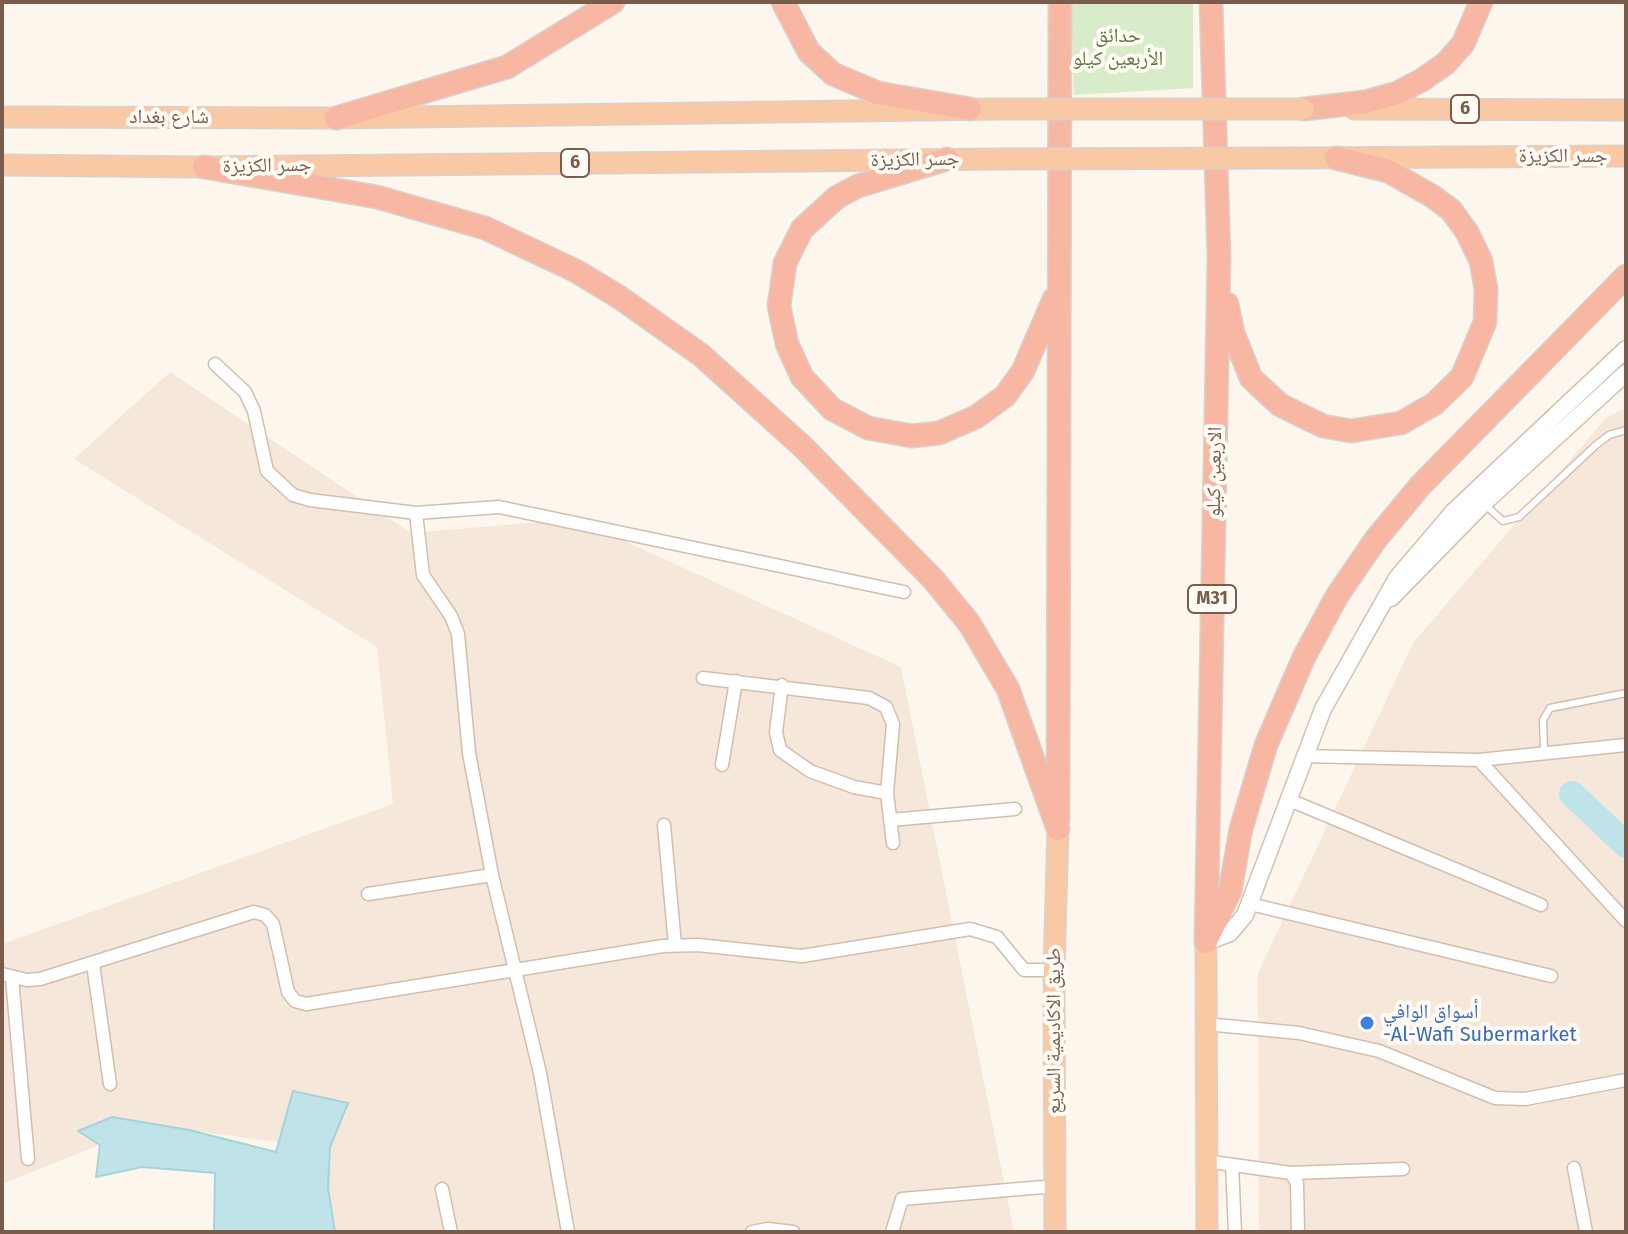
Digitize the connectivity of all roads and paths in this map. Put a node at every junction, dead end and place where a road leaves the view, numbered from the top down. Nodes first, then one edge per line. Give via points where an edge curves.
1 (613, 2) edge
2 (783, 2) edge
3 (1051, 2) edge
4 (1060, 2) edge
5 (1212, 2) edge
6 (1481, 2) edge
7 (1060, 38) junction
8 (970, 109) junction
9 (1304, 109) junction
10 (1626, 110) edge
11 (2, 117) edge
12 (336, 118) junction
13 (1626, 156) edge
14 (1336, 158) junction
15 (947, 159) junction
16 (2, 165) edge
17 (204, 167) junction
18 (1219, 257) junction
19 (1626, 276) edge
20 (1059, 287) junction
21 (1626, 349) edge
22 (215, 364) dead end
23 (1626, 373) edge
24 (1626, 430) edge
25 (1484, 503) junction
26 (416, 513) junction
27 (904, 592) dead end
28 (1381, 607) junction
29 (703, 678) dead end
30 (736, 681) junction
31 (782, 685) junction
32 (1626, 693) edge
33 (1626, 745) edge
34 (1544, 752) junction
35 (1303, 756) junction
36 (1479, 760) junction
37 (722, 765) dead end
38 (887, 793) junction
39 (1287, 799) junction
40 (1015, 809) dead end
41 (890, 820) junction
42 (664, 825) dead end
43 (1058, 829) junction
44 (893, 843) dead end
45 (492, 875) junction
46 (368, 894) dead end
47 (1250, 904) junction
48 (1541, 905) dead end
49 (1626, 921) edge
50 (1206, 942) junction
51 (675, 945) junction
52 (93, 964) junction
53 (1054, 970) junction
54 (515, 971) junction
55 (7, 976) edge
56 (1551, 976) dead end
57 (1206, 1024) junction
58 (1626, 1080) edge
59 (110, 1084) dead end
60 (28, 1159) dead end
61 (1205, 1161) junction
62 (1232, 1165) junction
63 (1574, 1168) dead end
64 (1403, 1169) dead end
65 (1291, 1173) junction
66 (1055, 1186) junction
67 (442, 1189) dead end
68 (451, 1232) edge
69 (568, 1232) edge
70 (752, 1232) edge
71 (793, 1232) edge
72 (892, 1232) edge
73 (1055, 1232) edge
74 (1207, 1232) edge
75 (1235, 1232) edge
76 (1298, 1232) edge
77 (1586, 1232) edge

1 - 12 highway via 507,67
2 - 8 highway via 809,52 833,74 878,93
3 - 7 highway
4 - 7 highway
5 - 18 highway, الاربعين كيلو / M31
6 - 9 highway via 1463,44 1422,80 1365,102
7 - 20 highway
8 - 9 highway, 6, bridge
8 - 12 highway, 6
9 - 10 highway, 6
11 - 12 highway, شارع بغداد / 6
13 - 14 highway, جسر الكزيزة / 6
14 - 15 highway, جسر الكزيزة / 6, bridge
14 - 18 highway via 1388,171 1432,196 1451,210 1481,261 1486,289 1479,344 1462,377 1434,404 1401,423 1351,431 1323,426 1280,405 1251,378 1242,360
15 - 17 highway, جسر الكزيزة / 6
15 - 20 highway via 837,197 793,245 779,306 794,362 815,393 849,420 888,433 912,436 957,426 1005,396 1023,371
16 - 17 highway, 6
17 - 43 highway via 377,197 485,228 598,284 701,355 812,456 969,623 1008,689
18 - 50 highway, الاربعين كيلو / M31
19 - 50 highway via 1413,494 1337,596 1266,745 1230,891
20 - 43 highway
21 - 28 main road via 1454,511 1405,567
22 - 26 street via 245,392 264,462 278,485 310,500
23 - 25 main road
24 - 25 lane via 1596,445 1511,522 1495,516
25 - 28 main road
26 - 27 street via 499,507
26 - 45 street via 423,575 458,634 469,753
28 - 35 main road via 1333,686
29 - 30 street
30 - 31 street
30 - 37 street
31 - 38 street via 776,732 780,750 810,771
31 - 38 street via 869,698 886,707 893,724
32 - 34 lane via 1550,708 1543,715
33 - 34 street
34 - 36 street
35 - 36 street
35 - 39 main road
36 - 49 street
38 - 41 street
39 - 47 main road
39 - 48 street
40 - 41 street
41 - 44 street
42 - 51 street
43 - 53 highway, طريق الاكاديمية السريع
45 - 46 street
45 - 54 street
47 - 50 main road via 1230,933
47 - 56 street
50 - 57 highway
51 - 53 street via 802,956 970,929 997,937 1024,970
51 - 54 street
52 - 54 street via 254,912 273,924 288,992 300,1003
52 - 55 street via 40,979
52 - 59 street
53 - 66 highway, طريق الاكاديمية السريع
54 - 69 street via 540,1073
55 - 60 street
57 - 58 street via 1299,1033 1379,1051 1495,1098 1525,1099
57 - 61 highway
61 - 62 street
61 - 74 highway
62 - 65 street
62 - 75 street
63 - 77 street
64 - 65 street
65 - 76 street via 1297,1183
66 - 72 street via 902,1199
66 - 73 highway, طريق الاكاديمية السريع
67 - 68 street
70 - 71 street

